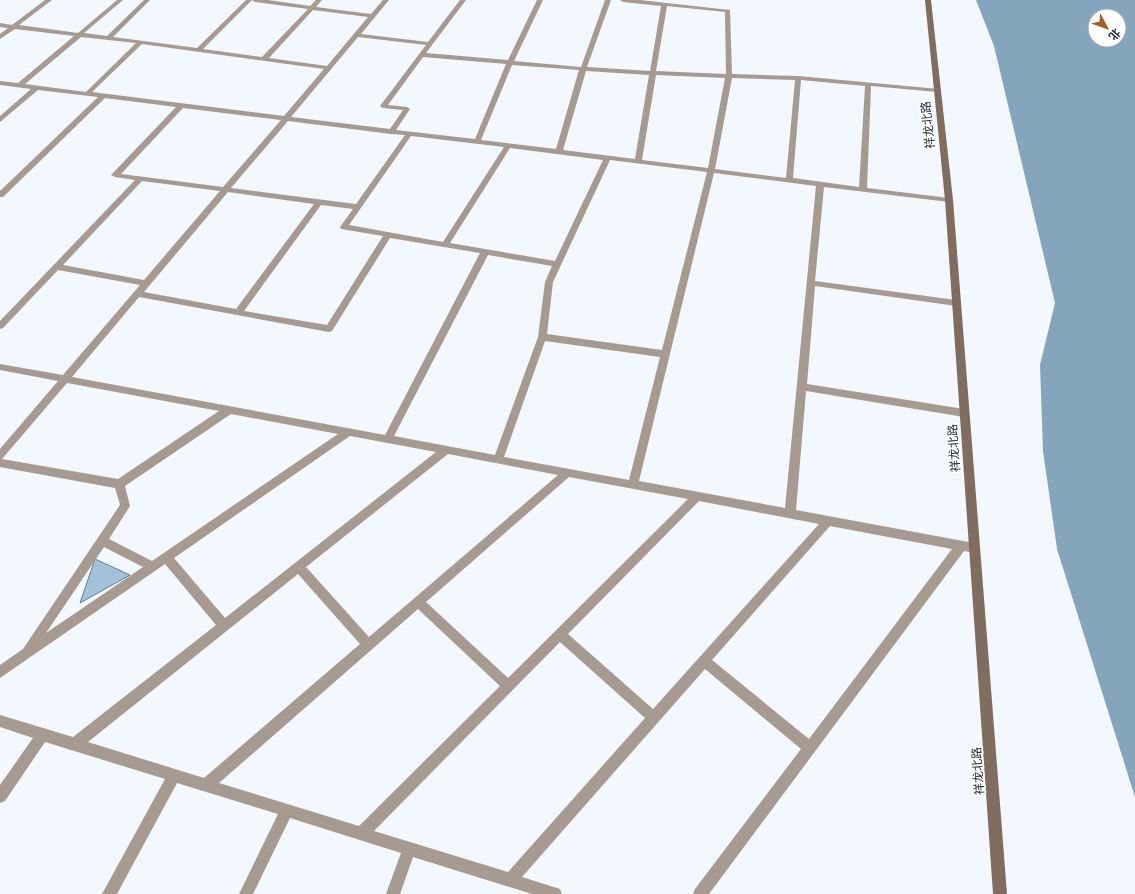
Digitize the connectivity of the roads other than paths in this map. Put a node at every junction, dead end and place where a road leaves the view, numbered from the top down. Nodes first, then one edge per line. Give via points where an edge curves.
1 (49, 0) edge
2 (120, 0) edge
3 (147, 0) edge
4 (249, 0) edge
5 (255, 0) edge
6 (319, 0) edge
7 (386, 0) edge
8 (463, 0) edge
9 (540, 0) edge
10 (608, 0) edge
11 (623, 0) edge
12 (928, 0) edge
13 (687, 3) edge
14 (664, 4) junction
15 (312, 8) junction
16 (373, 16) junction
17 (0, 25) edge
18 (14, 26) junction
19 (80, 34) junction
20 (357, 35) junction
21 (0, 37) edge
22 (108, 38) junction
23 (141, 42) junction
24 (430, 44) junction
25 (198, 50) junction
26 (422, 55) junction
27 (264, 59) junction
28 (510, 62) junction
29 (328, 68) junction
30 (583, 69) junction
31 (653, 73) junction
32 (729, 76) junction
33 (798, 78) junction
34 (0, 83) edge
35 (868, 84) junction
36 (19, 86) junction
37 (36, 88) junction
38 (937, 90) junction
39 (87, 94) junction
40 (103, 96) junction
41 (181, 106) junction
42 (286, 119) junction
43 (0, 120) edge
44 (391, 132) junction
45 (409, 134) junction
46 (477, 142) junction
47 (508, 146) junction
48 (560, 152) junction
49 (606, 158) junction
50 (638, 162) junction
51 (711, 171) junction
52 (141, 178) junction
53 (789, 181) junction
54 (820, 185) junction
55 (226, 189) junction
56 (863, 190) junction
57 (0, 195) edge
58 (949, 200) junction
59 (319, 202) junction
60 (358, 207) junction
61 (388, 235) junction
62 (445, 245) junction
63 (485, 252) junction
64 (556, 264) junction
65 (56, 267) junction
66 (811, 283) junction
67 (146, 284) junction
68 (137, 294) junction
69 (956, 303) junction
70 (238, 313) junction
71 (0, 326) edge
72 (542, 337) junction
73 (666, 354) junction
74 (0, 367) edge
75 (64, 380) junction
76 (802, 387) junction
77 (229, 410) junction
78 (964, 413) junction
79 (348, 432) junction
80 (388, 439) junction
81 (446, 450) junction
82 (0, 456) edge
83 (498, 460) junction
84 (0, 463) edge
85 (567, 473) junction
86 (119, 484) junction
87 (633, 485) junction
88 (697, 497) junction
89 (790, 514) junction
90 (828, 521) junction
91 (102, 541) junction
92 (961, 546) junction
93 (974, 548) junction
94 (166, 557) junction
95 (152, 567) junction
96 (299, 567) junction
97 (418, 602) junction
98 (224, 626) junction
99 (560, 634) junction
100 (368, 645) junction
101 (25, 655) junction
102 (704, 661) junction
103 (0, 672) edge
104 (508, 686) junction
105 (654, 718) junction
106 (0, 721) edge
107 (43, 734) junction
108 (75, 744) junction
109 (810, 748) junction
110 (174, 775) junction
111 (206, 785) junction
112 (0, 796) edge
113 (287, 810) junction
114 (361, 834) junction
115 (409, 848) junction
116 (510, 880) junction
117 (534, 891) edge
118 (109, 894) edge
119 (246, 894) edge
120 (394, 894) edge
121 (555, 894) edge
122 (700, 894) edge
123 (1000, 894) edge

1 - 18 street
2 - 19 street
3 - 22 street
4 - 25 street
5 - 15 street
6 - 15 street
7 - 16 street
8 - 24 street
9 - 28 street
10 - 30 street
11 - 14 street
12 - 38 street, 祥龙北路
13 - 14 street
13 - 32 street via 728,11
14 - 31 street
15 - 16 street
15 - 27 street
16 - 20 street
17 - 18 street
18 - 19 street
18 - 21 street
19 - 22 street
19 - 36 street
20 - 24 street
20 - 29 street
22 - 23 street
23 - 25 street
23 - 39 street
24 - 26 street
25 - 27 street
26 - 28 street
26 - 44 street via 383,106 407,109
27 - 29 street
28 - 30 street
28 - 46 street
29 - 42 street
30 - 31 street
30 - 48 street
31 - 32 street
31 - 50 street
32 - 33 street
32 - 51 street
33 - 35 street
33 - 53 street
34 - 36 street
35 - 38 street
35 - 56 street
36 - 37 street
37 - 39 street
37 - 43 street
38 - 58 street, 祥龙北路
39 - 40 street
40 - 41 street
40 - 57 street
41 - 42 street
41 - 52 street via 115,174
42 - 44 street
42 - 55 street
44 - 45 street
45 - 46 street
45 - 60 street
46 - 47 street
47 - 48 street
47 - 62 street
48 - 49 street
49 - 50 street
49 - 64 street
50 - 51 street
51 - 53 street
51 - 73 street
52 - 55 street
52 - 65 street
53 - 54 street
54 - 56 street
54 - 66 street
55 - 59 street
55 - 67 street
56 - 58 street
58 - 69 street, 祥龙北路
59 - 60 street
59 - 70 street
60 - 61 street via 344,227
61 - 62 street
61 - 70 street via 329,330
62 - 63 street
63 - 64 street
63 - 80 street
64 - 72 street via 549,282
65 - 67 street
65 - 71 street
66 - 69 street
66 - 76 street
67 - 68 street
68 - 70 street
68 - 75 street
69 - 78 street, 祥龙北路
72 - 73 street
72 - 83 street
73 - 87 street
74 - 75 street
75 - 77 street
75 - 82 street
76 - 78 street
76 - 89 street
77 - 79 street
77 - 86 street
78 - 93 street, 祥龙北路
79 - 80 street
79 - 94 street
80 - 81 street
81 - 83 street
81 - 96 street
83 - 85 street
84 - 86 street
85 - 87 street
85 - 97 street
86 - 91 street via 125,506
87 - 88 street
88 - 89 street
88 - 99 street
89 - 90 street
90 - 92 street
90 - 102 street
91 - 95 street
91 - 101 street
92 - 93 street
92 - 109 street
93 - 123 street, 祥龙北路
94 - 95 street
94 - 98 street
95 - 101 street
96 - 98 street
96 - 100 street
97 - 100 street
97 - 104 street
98 - 108 street
99 - 104 street
99 - 105 street
100 - 111 street
101 - 103 street
102 - 105 street
102 - 109 street
104 - 114 street
105 - 116 street
106 - 107 street
107 - 108 street
107 - 112 street
108 - 110 street
109 - 122 street
110 - 111 street
110 - 118 street
111 - 113 street
113 - 114 street
113 - 119 street
114 - 115 street
115 - 116 street
115 - 120 street
116 - 117 street
117 - 121 street

